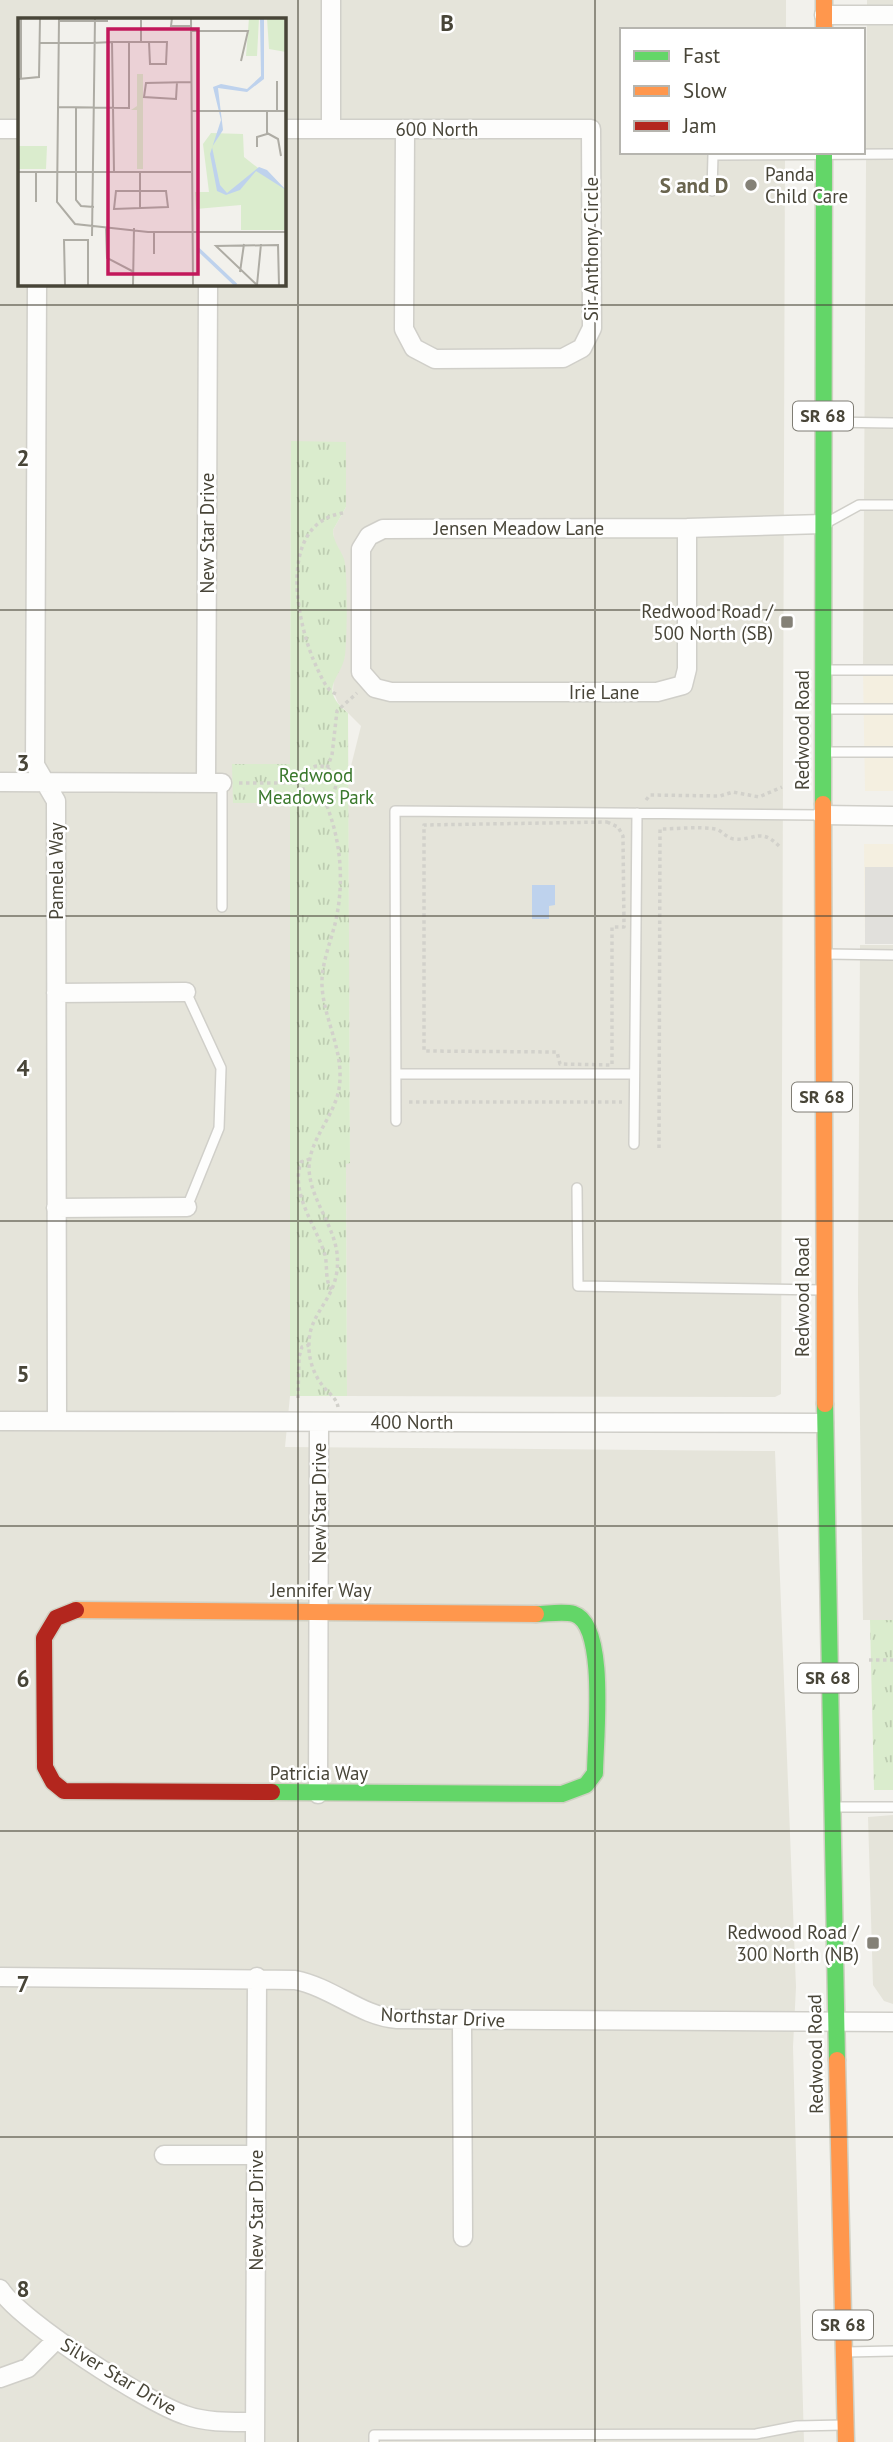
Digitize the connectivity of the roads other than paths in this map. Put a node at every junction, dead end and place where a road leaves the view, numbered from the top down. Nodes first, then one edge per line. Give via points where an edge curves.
1 (331, 0) edge
2 (824, 15) edge
3 (893, 15) edge
4 (0, 129) edge
5 (18, 129) edge
6 (285, 129) edge
7 (331, 129) junction
8 (405, 129) junction
9 (591, 129) joint
10 (824, 154) edge
11 (893, 155) edge
12 (712, 191) dead end
13 (37, 285) edge
14 (208, 285) edge
15 (823, 422) junction
16 (893, 423) edge
17 (893, 505) edge
18 (823, 524) junction
19 (687, 528) junction
20 (823, 670) junction
21 (893, 670) edge
22 (369, 683) joint
23 (823, 709) junction
24 (893, 709) edge
25 (823, 752) junction
26 (893, 752) edge
27 (0, 782) edge
28 (44, 783) junction
29 (221, 783) junction
30 (637, 813) junction
31 (822, 816) junction
32 (893, 816) edge
33 (222, 907) dead end
34 (822, 954) junction
35 (893, 956) edge
36 (186, 992) joint
37 (56, 993) junction
38 (396, 1074) junction
39 (634, 1074) junction
40 (396, 1121) dead end
41 (634, 1144) dead end
42 (577, 1188) dead end
43 (187, 1207) joint
44 (56, 1208) junction
45 (823, 1290) junction
46 (0, 1421) edge
47 (57, 1421) junction
48 (319, 1422) junction
49 (824, 1423) junction
50 (318, 1611) junction
51 (53, 1783) joint
52 (586, 1785) joint
53 (318, 1794) junction
54 (831, 1807) junction
55 (893, 1807) edge
56 (0, 1977) edge
57 (257, 1977) junction
58 (462, 2020) junction
59 (893, 2022) edge
60 (835, 2023) junction
61 (164, 2155) dead end
62 (256, 2155) junction
63 (463, 2237) dead end
64 (0, 2289) edge
65 (57, 2339) junction
66 (893, 2351) edge
67 (844, 2352) junction
68 (0, 2378) edge
69 (255, 2422) junction
70 (846, 2434) edge
71 (503, 2439) edge
72 (255, 2442) edge
73 (374, 2442) edge

1 - 7 street
2 - 3 street
4 - 5 street
6 - 7 street, 600 North
7 - 8 street, 600 North
8 - 9 street, 600 North
8 - 9 street, Sir Anthony Circle via 404,329 414,348 435,359 563,358 583,348 592,328
10 - 11 lane
10 - 12 lane via 713,155
10 - 15 main road, Redwood Road / SR 68
13 - 28 street, Pamela Way via 36,765
14 - 29 street, New Star Drive
15 - 16 lane
15 - 18 main road, Redwood Road / SR 68
17 - 18 lane via 859,505
18 - 19 street, Jensen Meadow Lane
18 - 20 main road, Redwood Road / SR 68
19 - 22 street, Jensen Meadow Lane via 393,528 375,532 365,541 360,556 360,663
19 - 22 street, Irie Lane via 687,669 683,685 657,692 391,692
20 - 21 lane
20 - 23 main road, Redwood Road / SR 68
23 - 24 lane
23 - 25 main road, Redwood Road / SR 68
25 - 26 lane
25 - 31 main road, Redwood Road / SR 68
27 - 28 street
28 - 29 street
28 - 37 street, Pamela Way via 55,801
29 - 33 lane
30 - 31 lane
30 - 38 lane via 395,811
30 - 39 lane
31 - 32 street
31 - 34 main road, Redwood Road / SR 68
34 - 35 lane
34 - 45 main road, Redwood Road / SR 68
36 - 37 street
36 - 43 lane via 221,1068 219,1128
37 - 44 street, Pamela Way
38 - 39 lane
38 - 40 lane
39 - 41 lane
42 - 45 lane via 578,1286
43 - 44 street
44 - 47 street, Pamela Way
45 - 49 main road, Redwood Road / SR 68
46 - 47 street, 400 North
47 - 48 street, 400 North
48 - 49 street, 400 North
48 - 50 street, New Star Drive
49 - 54 main road, Redwood Road / SR 68
50 - 51 main road, Jennifer Way via 76,1610 56,1618 44,1643 45,1761
50 - 52 main road, Jennifer Way via 562,1612 580,1617 592,1632 596,1647 596,1766
50 - 53 street, New Star Drive
51 - 53 main road, Patricia Way via 64,1791 79,1793
52 - 53 main road, Patricia Way via 562,1794
54 - 55 lane
54 - 60 main road, Redwood Road / SR 68
56 - 57 street, Northstar Drive
57 - 58 street, Northstar Drive via 312,1983 387,2018
57 - 62 street, New Star Drive
58 - 60 street, Northstar Drive
58 - 63 street
59 - 60 street, Northstar Drive
60 - 67 main road, Redwood Road / SR 68
61 - 62 street
62 - 69 street, New Star Drive
64 - 65 street, Silver Star Drive via 23,2315
65 - 68 street via 27,2368
65 - 69 street, Silver Star Drive via 174,2411 199,2419
66 - 67 lane
67 - 70 main road, Redwood Road / SR 68
69 - 72 street, New Star Drive
70 - 71 lane via 797,2426 756,2434
71 - 73 lane via 374,2435

